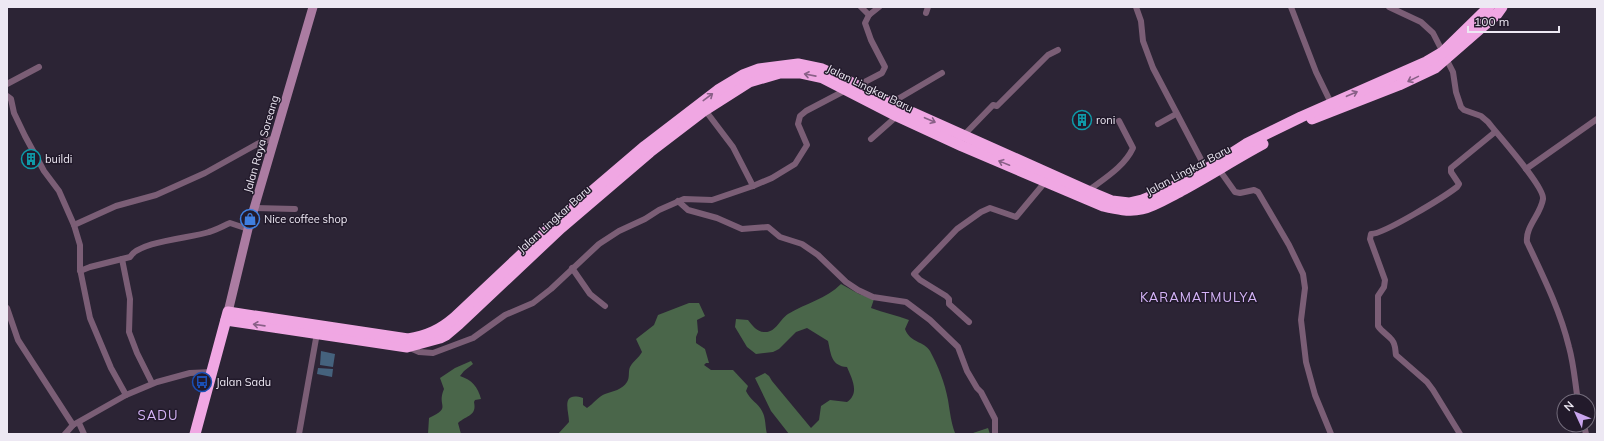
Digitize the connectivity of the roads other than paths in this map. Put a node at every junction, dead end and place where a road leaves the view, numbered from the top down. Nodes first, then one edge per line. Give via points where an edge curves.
1 (313, 7) edge
2 (861, 7) edge
3 (879, 7) edge
4 (1136, 7) edge
5 (1291, 7) edge
6 (1389, 7) edge
7 (1489, 7) edge
8 (1502, 7) edge
9 (869, 15) junction
10 (1058, 50) dead end
11 (1444, 55) junction
12 (39, 67) dead end
13 (942, 73) dead end
14 (7, 84) edge
15 (851, 88) junction
16 (7, 96) edge
17 (891, 103) junction
18 (1331, 103) junction
19 (705, 110) junction
20 (1176, 114) junction
21 (897, 116) junction
22 (1597, 119) edge
23 (1119, 121) dead end
24 (1158, 124) dead end
25 (1495, 132) junction
26 (964, 135) junction
27 (275, 138) junction
28 (871, 139) dead end
29 (1213, 168) junction
30 (1526, 169) junction
31 (1046, 181) junction
32 (753, 186) junction
33 (1088, 191) junction
34 (678, 201) junction
35 (255, 208) junction
36 (295, 209) dead end
37 (74, 225) junction
38 (248, 229) junction
39 (122, 259) junction
40 (572, 268) junction
41 (80, 271) junction
42 (605, 306) dead end
43 (7, 308) edge
44 (227, 316) junction
45 (969, 322) dead end
46 (14, 326) junction
47 (7, 330) edge
48 (317, 334) junction
49 (407, 347) junction
50 (212, 372) junction
51 (152, 383) junction
52 (1577, 393) edge
53 (126, 395) junction
54 (76, 424) junction
55 (65, 434) edge
56 (84, 434) edge
57 (195, 434) edge
58 (299, 434) edge
59 (995, 434) edge
60 (1330, 434) edge
61 (1460, 434) edge

1 - 27 main road, Jalan Raya Soreang
2 - 9 street
3 - 9 street
4 - 20 street via 1142,26 1143,41 1153,68
5 - 18 street
6 - 11 street via 1428,28 1438,40
7 - 11 highway, Jalan Lingkar Baru
8 - 11 highway, Jalan Lingkar Baru via 1497,14
9 - 15 street via 865,23 866,28 886,67 882,73
10 - 26 street via 1048,55
18 -> 11 highway, Jalan Lingkar Baru
11 - 25 street via 1453,72 1460,107 1481,116
11 -> 29 highway, Jalan Lingkar Baru via 1435,68 1400,85 1305,122
12 - 14 street
13 - 17 street
15 - 17 highway, Jalan Lingkar Baru
15 -> 19 highway, Jalan Lingkar Baru via 812,75 780,73 748,82
15 - 21 highway, Jalan Lingkar Baru
15 - 32 street via 800,116 798,124 807,145 795,164
44 -> 15 highway, Jalan Lingkar Baru via 408,339 423,337 444,326 556,222 646,146 718,90 743,75 760,69 798,64 822,69
16 - 37 street via 11,99 14,113 25,136 44,171 59,191
17 -> 26 highway, Jalan Lingkar Baru
18 - 29 highway, Jalan Lingkar Baru via 1246,144
19 - 32 street via 733,147
19 - 49 highway, Jalan Lingkar Baru via 650,152 561,228 446,335
20 - 24 street
20 - 29 street
21 - 28 street
31 -> 21 highway, Jalan Lingkar Baru
22 - 30 street
23 - 33 street via 1133,148 1130,156
25 - 30 street
25 - 61 street via 1451,168 1459,184 1457,187 1380,233 1371,234 1370,239 1385,280 1378,296 1378,326 1392,339 1396,355 1433,390
26 - 33 highway, Jalan Lingkar Baru
27 - 35 main road, Jalan Raya Soreang
27 - 37 street via 258,143 156,195 116,206
29 - 31 highway, Jalan Lingkar Baru via 1171,196 1144,209 1133,210 1117,210 1103,206
29 - 33 highway, Jalan Lingkar Baru via 1142,200 1129,203 1112,201
29 - 60 street via 1235,192 1256,190 1301,267 1305,282 1301,320 1306,362
30 - 52 street via 1543,198 1527,242 1549,288 1563,326
31 - 45 street via 1016,217 990,208 966,222 914,274 946,296 949,304
32 - 34 street via 712,200 688,198
34 - 40 street via 598,244
34 - 59 street via 688,210 742,228 768,227 780,237 802,244 818,255 858,290 873,297 911,305 958,347 967,371 995,419
35 - 36 street
35 - 38 main road, Jalan Raya Soreang
37 - 41 street via 80,245
38 - 39 street via 230,224 209,232 140,249 132,252 130,257
38 - 44 main road, Jalan Raya Soreang
39 - 41 street
39 - 51 street via 130,299 129,332
40 - 42 street via 590,294
40 - 49 street via 533,303 505,315 467,341 432,353 419,352
41 - 53 street via 92,322 111,368
43 - 46 street
48 -> 44 highway, Jalan Lingkar Baru
44 - 50 highway
46 - 47 street
46 - 54 street via 18,340
48 - 49 highway, Jalan Lingkar Baru
48 - 58 street
50 - 51 street via 190,373
50 - 57 highway
51 - 53 street
53 - 54 street
54 - 55 street
54 - 56 street

